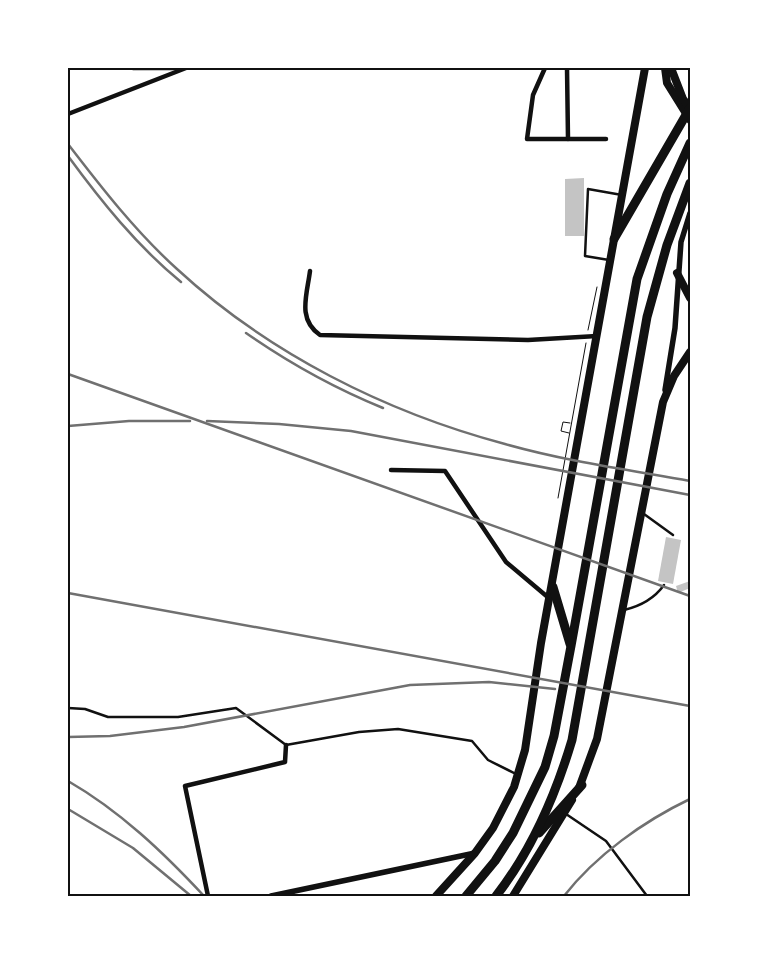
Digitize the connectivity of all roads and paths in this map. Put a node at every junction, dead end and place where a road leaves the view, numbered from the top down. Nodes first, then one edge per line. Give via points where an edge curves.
1 (133, 68) edge
2 (186, 68) edge
3 (545, 68) edge
4 (567, 68) edge
5 (645, 68) edge
6 (665, 68) edge
7 (671, 68) edge
8 (681, 102) junction
9 (690, 108) edge
10 (68, 114) edge
11 (690, 120) edge
12 (568, 139) junction
13 (606, 139) dead end
14 (690, 143) edge
15 (690, 183) edge
16 (623, 195) junction
17 (690, 213) edge
18 (614, 239) junction
19 (610, 260) junction
20 (310, 271) dead end
21 (678, 273) junction
22 (690, 298) edge
23 (597, 336) junction
24 (690, 352) edge
25 (664, 402) junction
26 (571, 423) dead end
27 (570, 433) dead end
28 (391, 470) dead end
29 (643, 514) junction
30 (673, 535) dead end
31 (664, 585) dead end
32 (553, 587) junction
33 (550, 599) junction
34 (623, 611) junction
35 (571, 646) junction
36 (68, 708) edge
37 (286, 745) junction
38 (518, 775) junction
39 (582, 785) junction
40 (564, 813) junction
41 (532, 841) junction
42 (475, 854) junction
43 (208, 896) edge
44 (271, 896) edge
45 (436, 896) edge
46 (466, 896) edge
47 (496, 896) edge
48 (513, 896) edge
49 (647, 896) edge

1 - 2 street
2 - 10 street
3 - 12 street via 533,95 527,140
4 - 12 street
5 - 16 highway
6 - 8 highway via 667,83
7 - 8 highway
8 - 9 highway
8 - 11 highway
9 - 18 highway
12 - 13 street
14 - 35 highway via 667,194 637,278
15 - 41 highway via 667,245 647,317 572,740 562,774
16 - 18 highway
16 - 19 lane via 588,189 585,256
17 - 21 street via 681,242
18 - 19 highway
19 - 23 highway
20 - 23 street via 306,319 320,335 528,340
21 - 22 highway
21 - 25 street via 675,328
23 - 32 highway
24 - 25 highway via 674,376
25 - 29 highway
26 - 27 path via 562,422 561,431
28 - 33 street via 445,471 506,562
29 - 30 lane
29 - 34 highway
31 - 34 lane via 650,599
32 - 33 highway
32 - 35 highway
33 - 38 highway
34 - 39 highway via 597,739
35 - 46 highway via 545,767 513,833
36 - 37 lane via 85,709 108,717 178,717 236,708
37 - 38 lane via 359,732 398,729 472,741 488,760
37 - 43 street via 285,762 185,786
38 - 42 highway via 493,828
39 - 40 highway
39 - 41 highway
40 - 48 highway
40 - 49 lane via 606,841
41 - 47 highway via 515,872
42 - 44 street
42 - 45 highway

